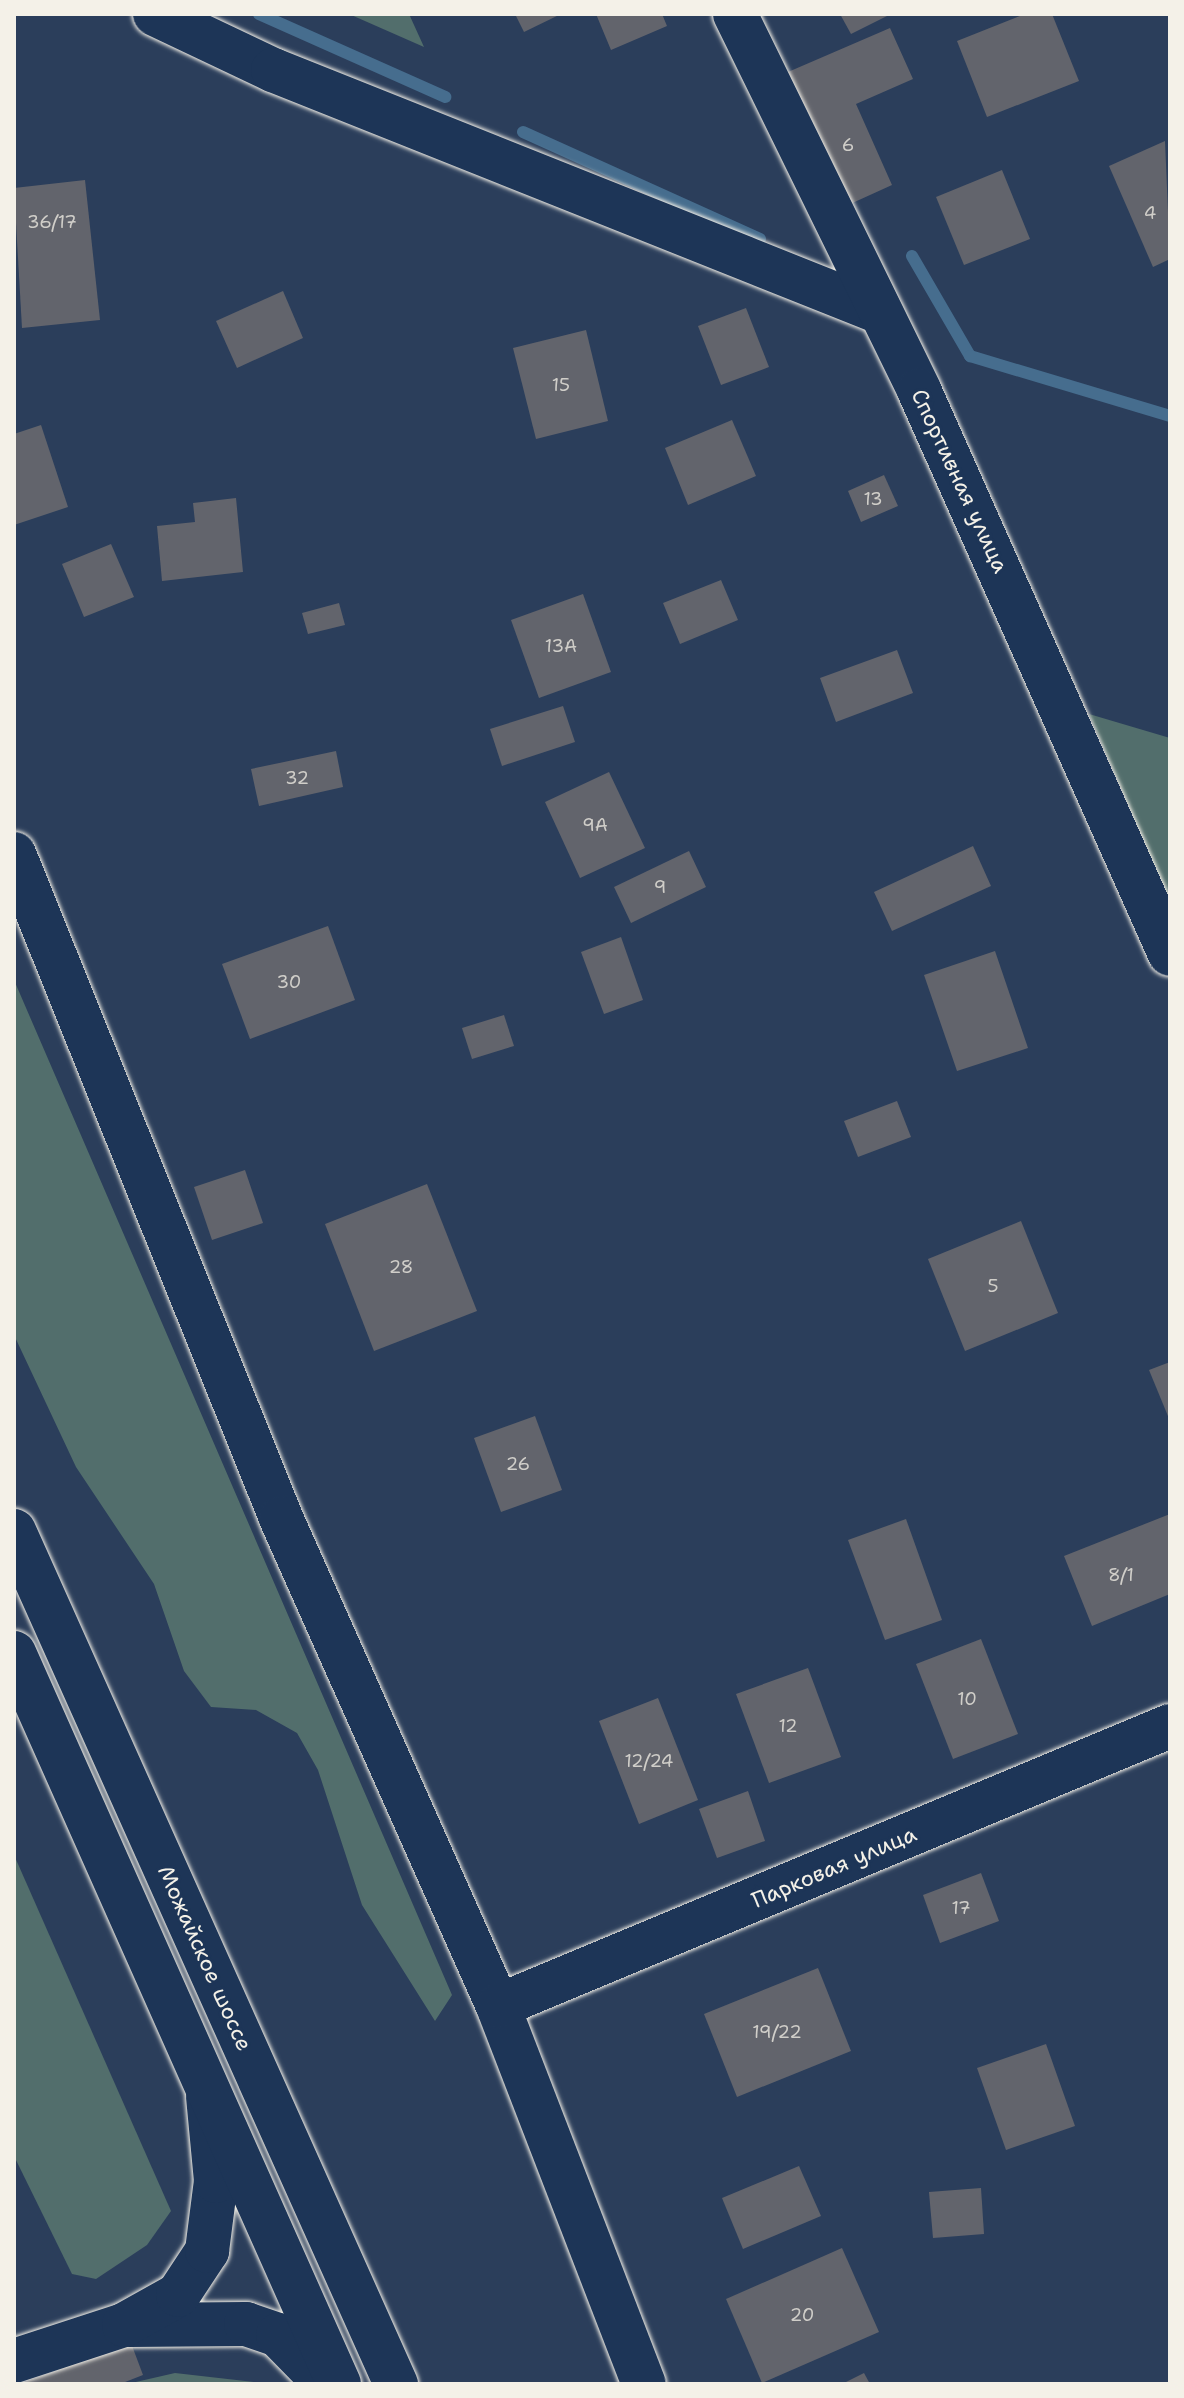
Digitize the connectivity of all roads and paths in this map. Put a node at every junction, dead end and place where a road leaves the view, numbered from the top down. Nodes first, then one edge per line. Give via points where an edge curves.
1 (155, 14) edge
2 (735, 14) edge
3 (880, 312) junction
4 (14, 854) edge
5 (1170, 954) edge
6 (14, 1531) edge
7 (14, 1653) edge
8 (1170, 1726) edge
9 (498, 2006) junction
10 (207, 2087) junction
11 (124, 2325) junction
12 (14, 2361) edge
13 (326, 2384) edge
14 (339, 2384) edge
15 (396, 2384) edge
16 (644, 2384) edge

1 - 3 street via 273,70
2 - 3 street, Спортивная улица
3 - 5 street, Спортивная улица
4 - 9 street via 281,1518
6 - 15 street, Можайское шоссе
7 - 10 street
8 - 9 street, Парковая улица
9 - 16 street
10 - 11 street via 216,2181 207,2251 178,2295
10 - 14 street
11 - 12 street
11 - 13 street via 246,2324 278,2335

